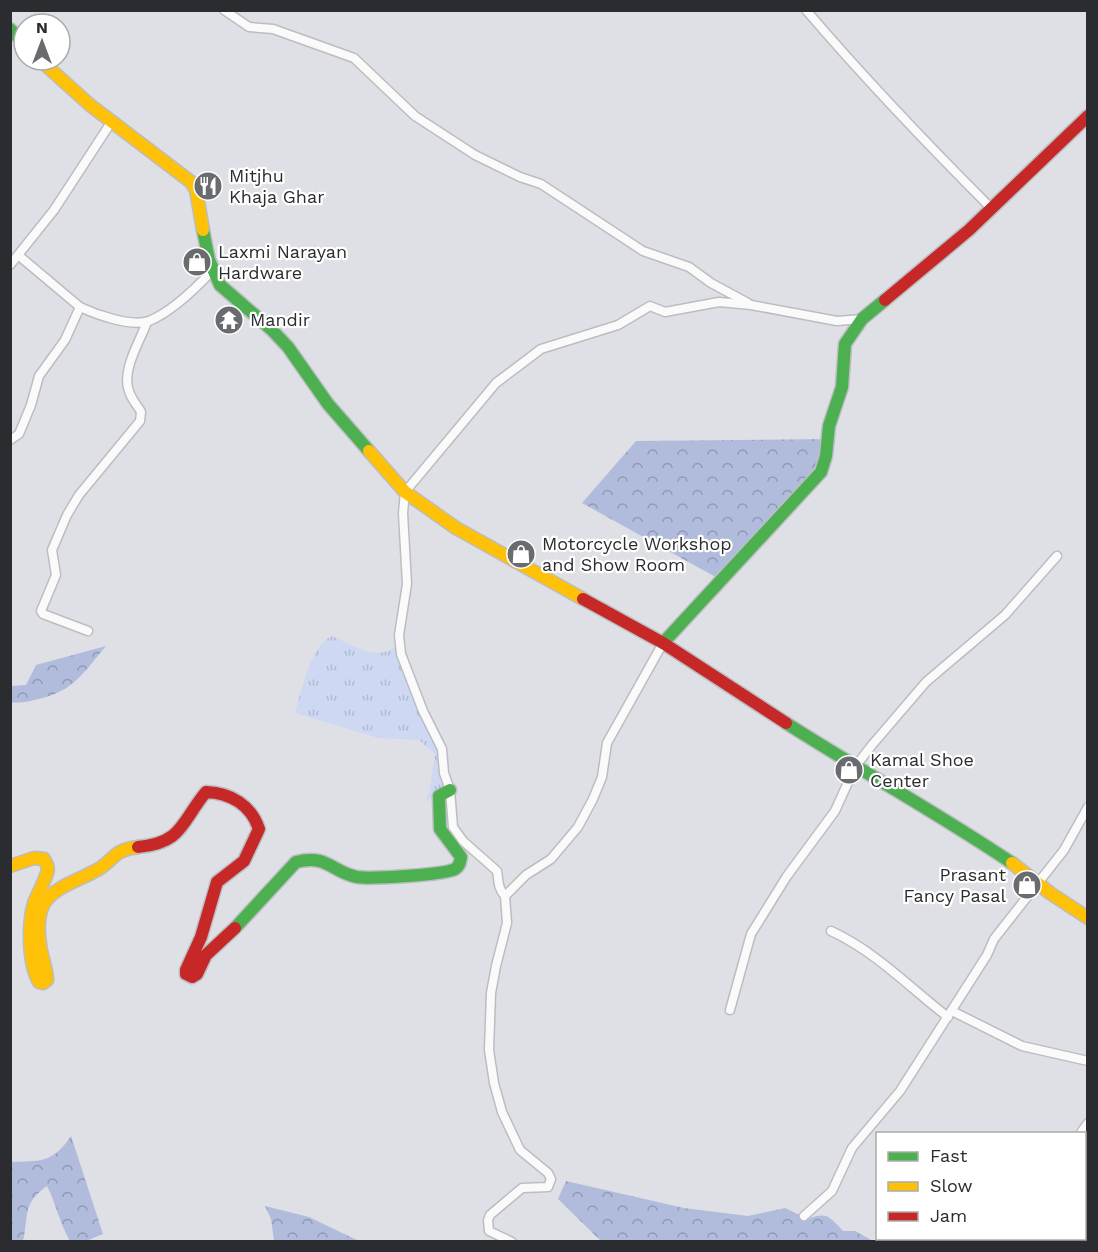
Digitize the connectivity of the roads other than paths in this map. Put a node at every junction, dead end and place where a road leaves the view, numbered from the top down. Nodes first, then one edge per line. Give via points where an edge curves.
1 (224, 10) edge
2 (806, 10) edge
3 (53, 72) edge
4 (1088, 116) edge
5 (111, 121) junction
6 (992, 209) junction
7 (18, 255) junction
8 (10, 265) edge
9 (212, 271) junction
10 (751, 305) junction
11 (80, 307) junction
12 (862, 319) junction
13 (147, 322) junction
14 (10, 440) edge
15 (405, 492) junction
16 (1057, 556) dead end
17 (87, 632) dead end
18 (663, 643) junction
19 (855, 767) junction
20 (450, 790) junction
21 (1088, 807) edge
22 (10, 866) edge
23 (1038, 884) junction
24 (506, 896) junction
25 (1088, 918) edge
26 (831, 931) dead end
27 (730, 1010) dead end
28 (950, 1014) junction
29 (1088, 1061) edge
30 (804, 1216) dead end
31 (512, 1242) edge

1 - 10 street via 249,27 273,28 354,58 415,116 475,155 541,184 643,251 689,267
2 - 6 street
3 - 5 main road
4 - 6 main road
5 - 7 street via 54,210
5 - 9 main road via 194,186
6 - 12 main road
7 - 8 street
7 - 11 street
9 - 13 street via 182,299
9 - 15 main road via 220,285 288,347 328,404
10 - 12 street via 837,321
10 - 15 street via 719,302 665,312 650,306 618,325 541,349 496,382
11 - 13 street via 121,321
11 - 14 street via 64,340 39,376 19,434
12 - 18 main road via 845,344 842,387 829,426 821,472
13 - 17 street via 127,377 128,391 141,412 140,421 79,495 52,550 56,574 41,611
15 - 18 main road via 456,528
15 - 20 street via 407,584 399,644 423,711 442,749
16 - 19 street via 1005,615 926,681
18 - 19 main road
18 - 24 street via 607,743 602,777 578,827 551,859 526,875
19 - 23 main road via 960,828
19 - 27 street via 835,811 751,934
20 - 22 main road via 439,796 438,814 440,829 461,857 455,869 369,878 356,877 318,858 296,862 250,914 206,955 192,977 186,970 201,937 217,882 244,861 259,829 252,811 238,802 206,792 185,824 165,842 119,851 98,870 52,893 38,921 38,944 48,976 43,983 34,976 29,933 32,908 47,861 30,857
20 - 24 street via 453,827 497,871 500,890
21 - 23 street via 1064,850
23 - 25 main road
23 - 28 street via 994,939
24 - 31 street via 507,923 491,993 489,1050 494,1083 502,1112 520,1150 551,1179 548,1187 522,1188 490,1215 489,1231
26 - 28 street via 871,955
28 - 29 street via 1022,1046
28 - 30 street via 900,1091 852,1148 832,1191

